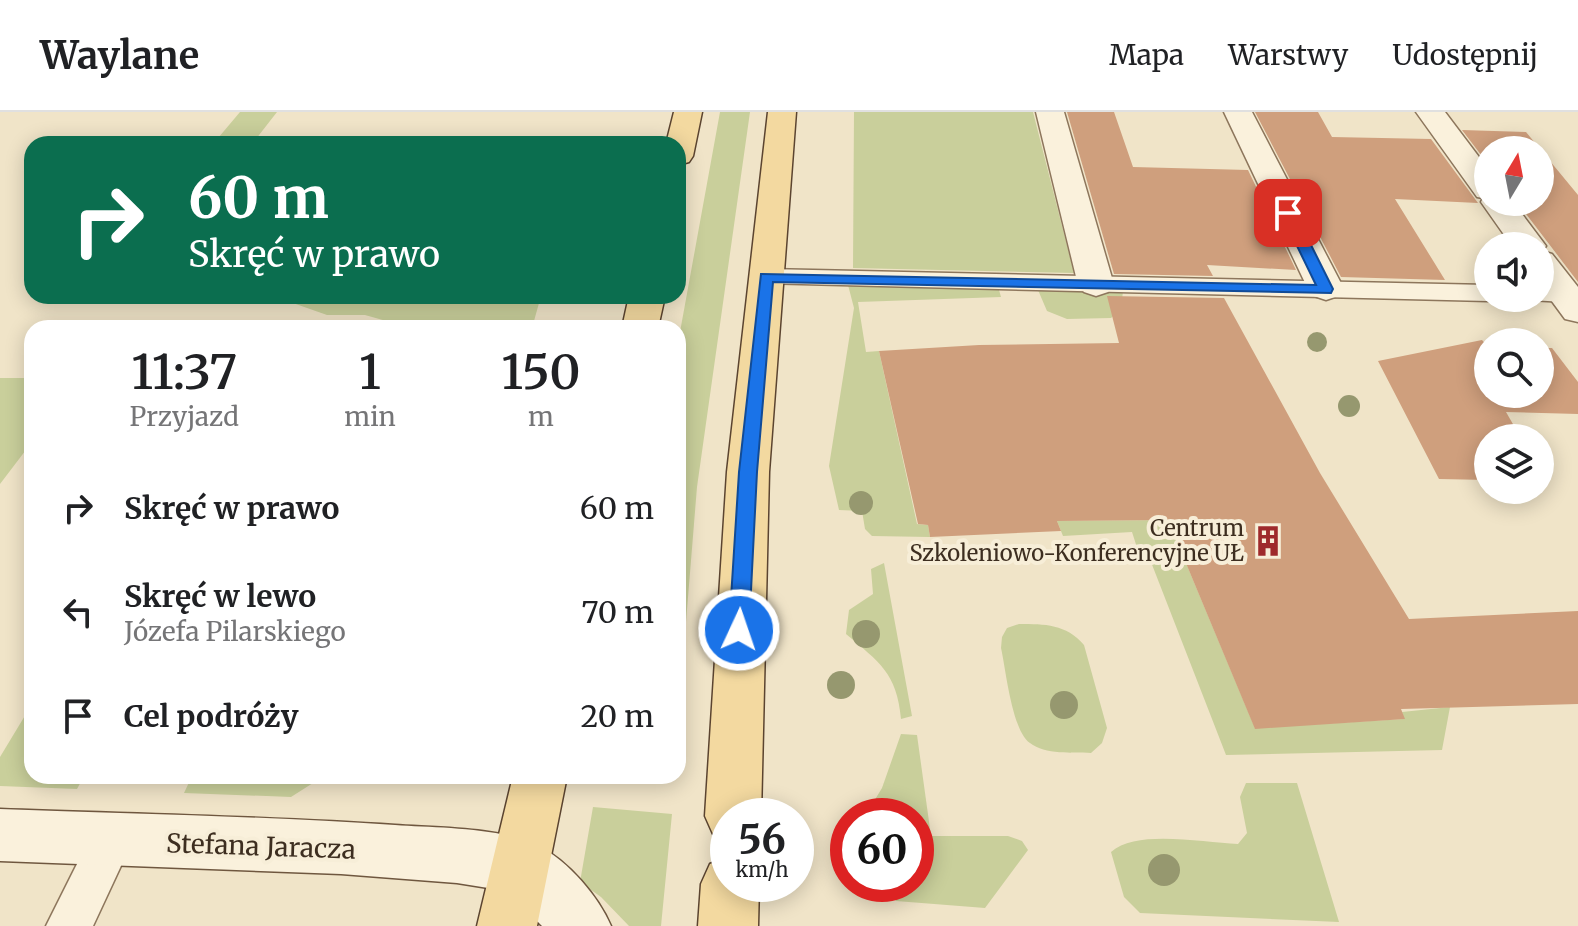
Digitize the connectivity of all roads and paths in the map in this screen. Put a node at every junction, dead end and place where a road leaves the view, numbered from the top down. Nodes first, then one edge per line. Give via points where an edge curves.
1 (688, 112) edge
2 (782, 112) edge
3 (1050, 112) edge
4 (1238, 112) edge
5 (1430, 112) edge
6 (683, 136) edge
7 (1474, 171) edge
8 (767, 277) junction
9 (1096, 285) junction
10 (1326, 289) junction
11 (1474, 293) edge
12 (538, 784) edge
13 (734, 798) edge
14 (0, 835) edge
15 (111, 840) junction
16 (520, 866) junction
17 (729, 902) edge
18 (69, 926) edge
19 (507, 926) edge
20 (581, 926) edge
21 (728, 926) edge

1 - 6 main road
2 - 8 main road
3 - 9 street
4 - 10 street
5 - 7 street
8 - 9 lane
8 - 13 main road via 747,487
9 - 10 lane
10 - 11 lane
12 - 16 main road
14 - 15 street, Stefana Jaracza
15 - 16 street, Stefana Jaracza via 341,848
15 - 18 lane
16 - 19 main road
16 - 20 street
17 - 21 main road

